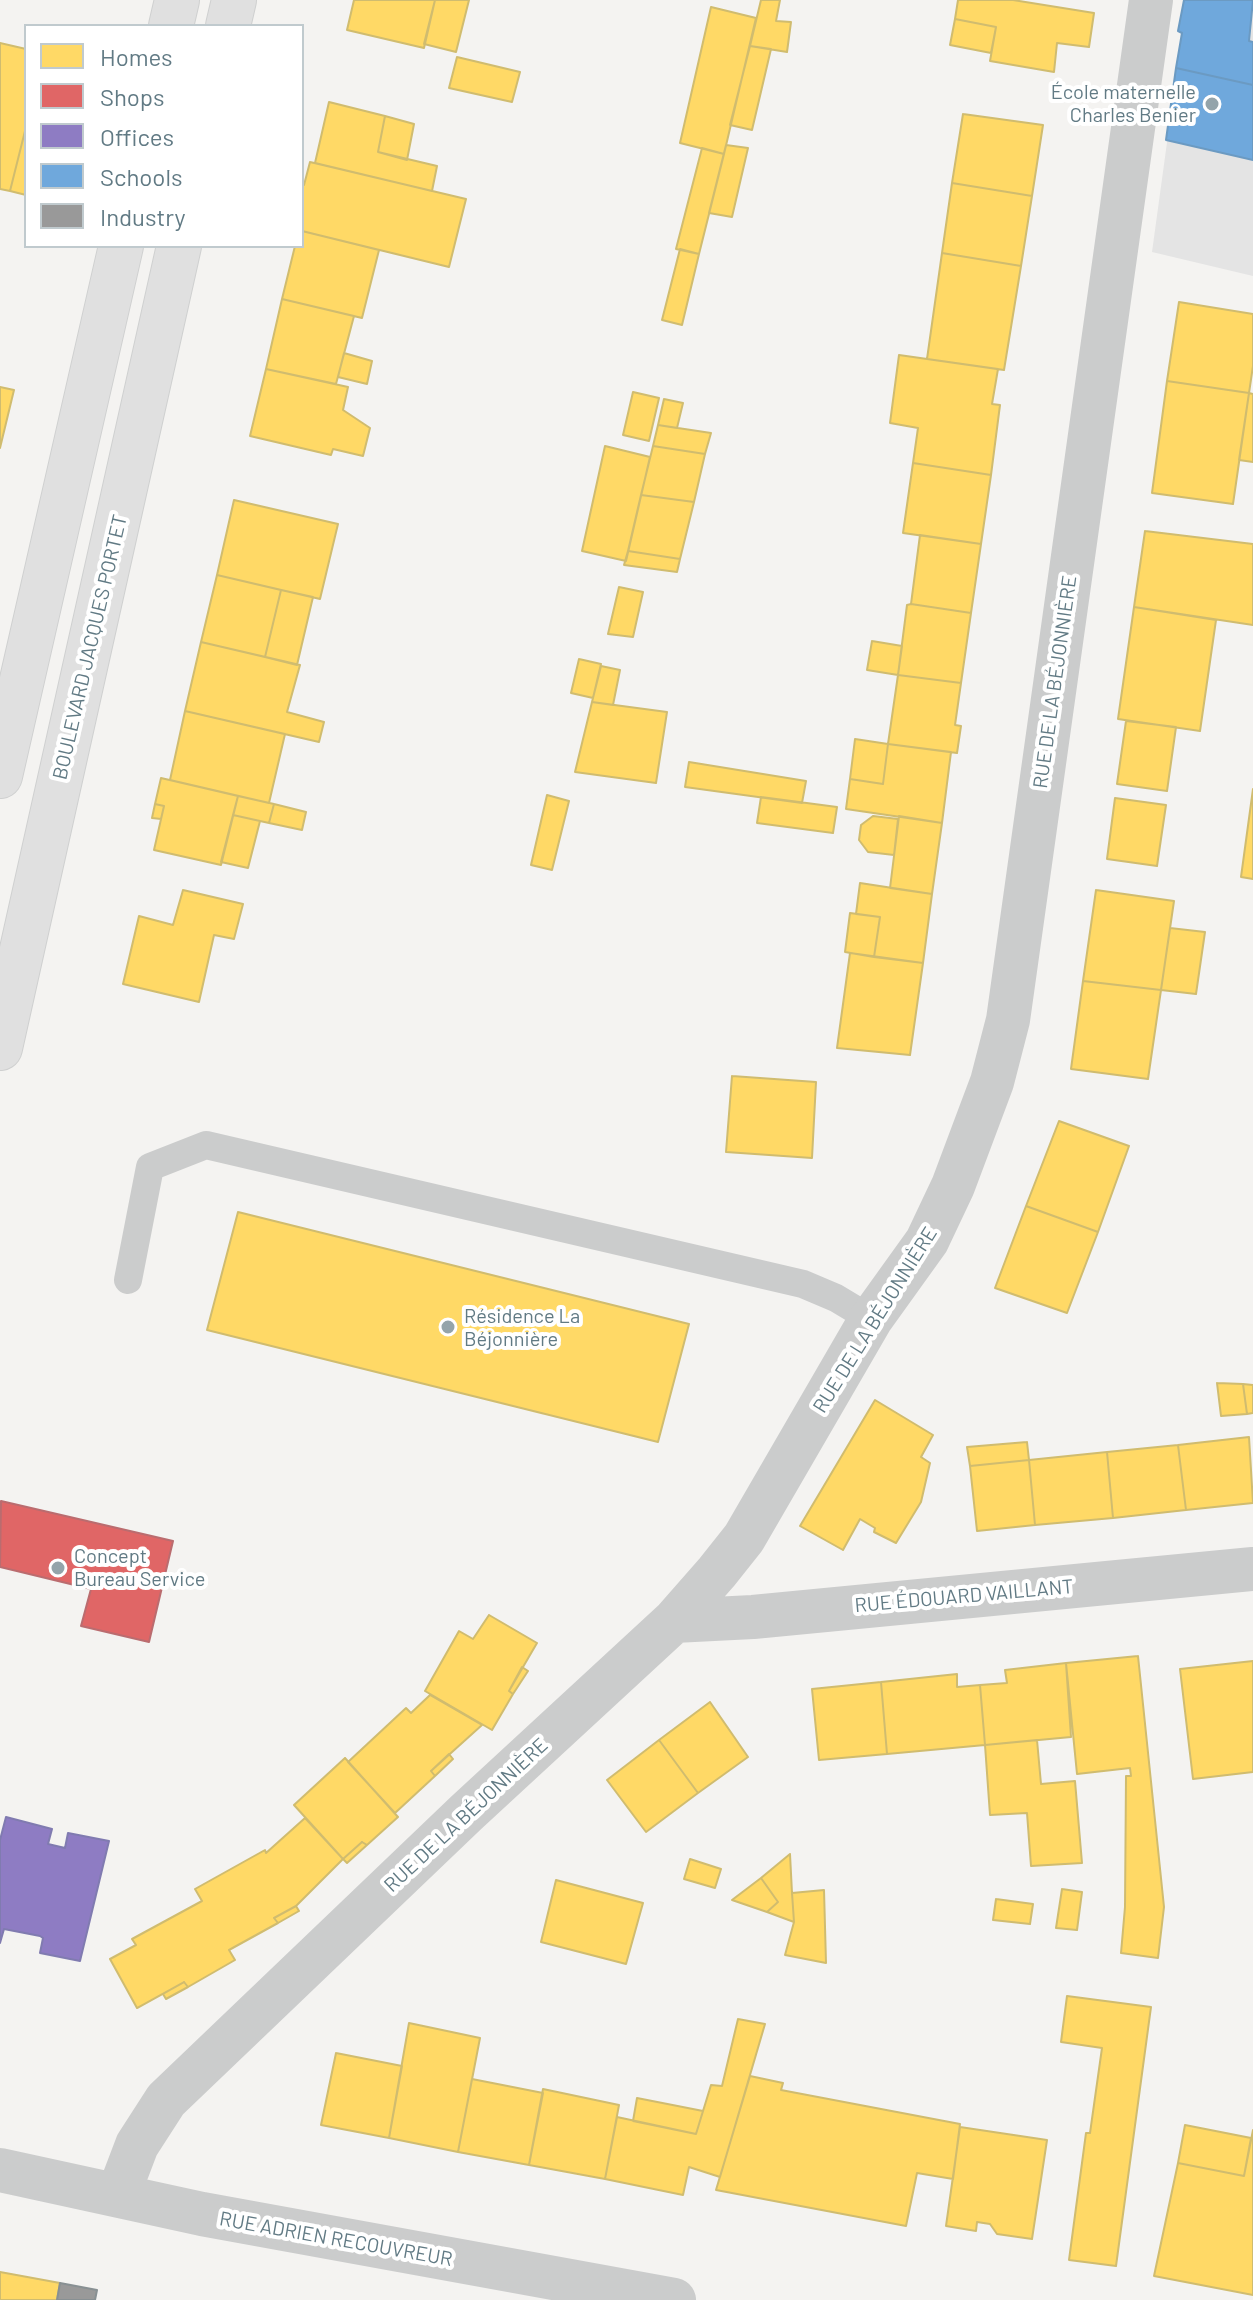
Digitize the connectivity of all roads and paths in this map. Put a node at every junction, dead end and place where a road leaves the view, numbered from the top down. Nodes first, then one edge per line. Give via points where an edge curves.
1 (177, 0) edge
2 (234, 0) edge
3 (1151, 0) edge
4 (171, 24) edge
5 (228, 24) edge
6 (121, 248) edge
7 (179, 248) edge
8 (0, 776) edge
9 (0, 1048) edge
10 (128, 1280) dead end
11 (871, 1319) junction
12 (1253, 1569) edge
13 (674, 1621) junction
14 (0, 2170) edge
15 (118, 2195) junction
16 (674, 2300) edge

1 - 4 main road
2 - 5 main road
3 - 11 street, RUE DE LA BÉJONNIÈRE via 1008,1020 992,1082 953,1186 927,1241
6 - 8 main road
7 - 9 main road, BOULEVARD JACQUES PORTET
10 - 11 lane via 150,1167 206,1145 803,1284
11 - 13 street, RUE DE LA BÉJONNIÈRE via 744,1538
12 - 13 street, RUE ÉDOUARD VAILLANT
13 - 15 street, RUE DE LA BÉJONNIÈRE via 166,2100 137,2145
14 - 15 street, RUE ADRIEN RECOUVREUR
15 - 16 street, RUE ADRIEN RECOUVREUR

